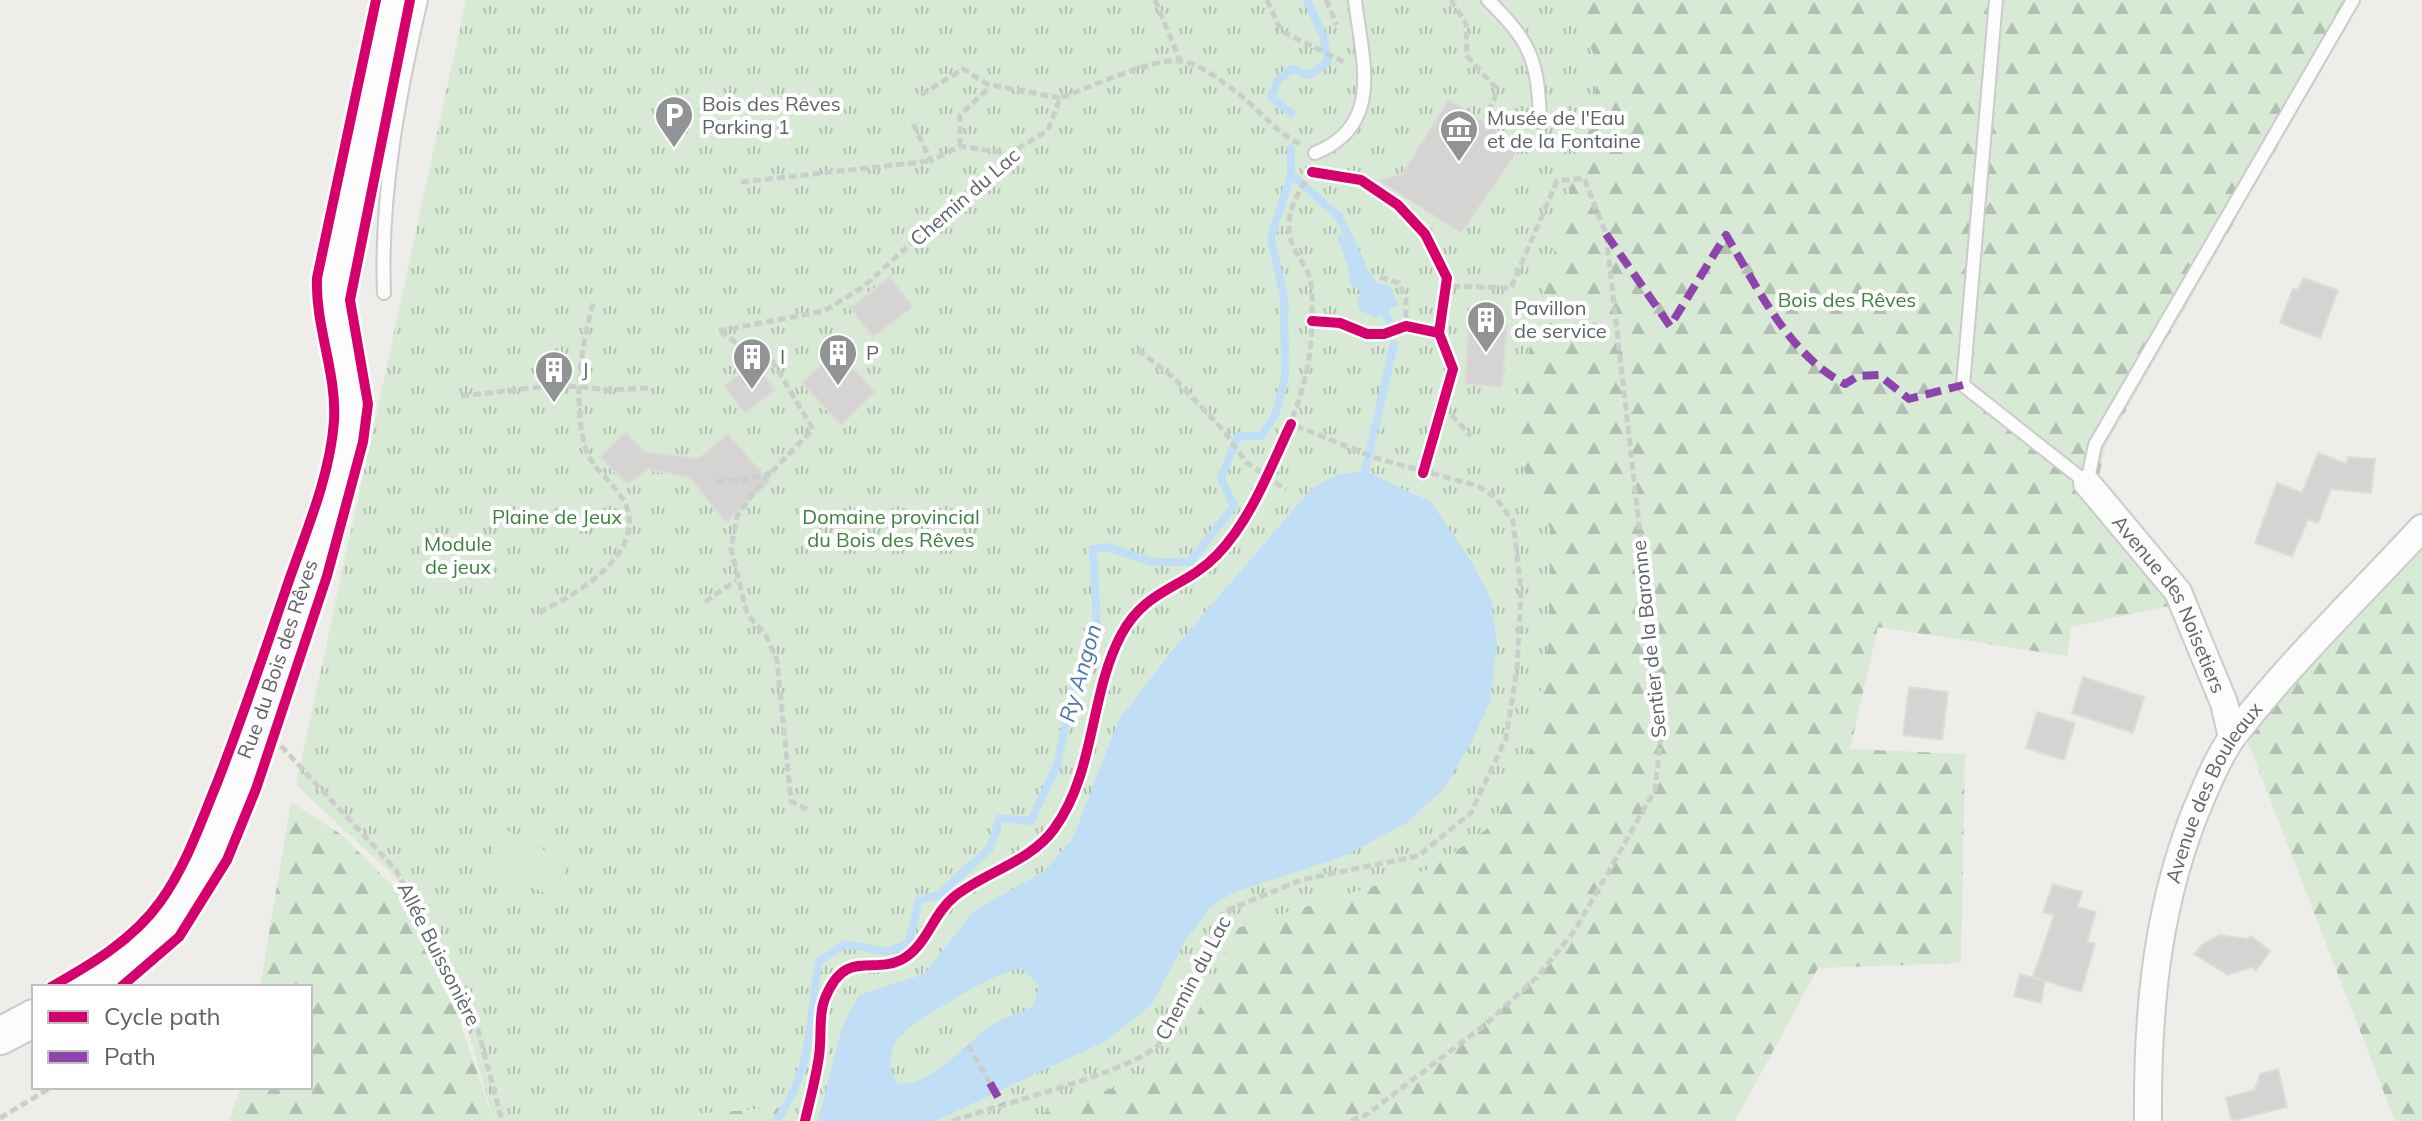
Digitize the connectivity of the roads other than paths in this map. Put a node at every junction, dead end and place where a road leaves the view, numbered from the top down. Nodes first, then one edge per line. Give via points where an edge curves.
1 (392, 0) edge
2 (421, 0) edge
3 (1355, 0) edge
4 (1488, 0) edge
5 (1996, 0) edge
6 (2353, 0) edge
7 (1540, 122) dead end
8 (1315, 153) road end
9 (384, 293) dead end
10 (2087, 483) junction
11 (2422, 528) edge
12 (2232, 737) junction
13 (89, 985) edge
14 (32, 1019) edge
15 (0, 1036) edge
16 (2148, 1121) edge

1 - 13 street, Rue du Bois des Rêves via 339,251 333,304 352,410 338,479 259,718 199,870 169,918
2 - 9 lane via 394,142 382,260
3 - 8 lane via 1362,113 1350,133
4 - 7 lane via 1521,32 1539,80
5 - 10 lane via 1963,385
6 - 10 lane via 2095,445
10 - 12 street, Avenue des Noisetiers via 2178,592 2224,703
11 - 12 street, Avenue des Bouleaux
12 - 16 street, Avenue des Bouleaux via 2191,822 2165,905 2150,1032
14 - 15 street

